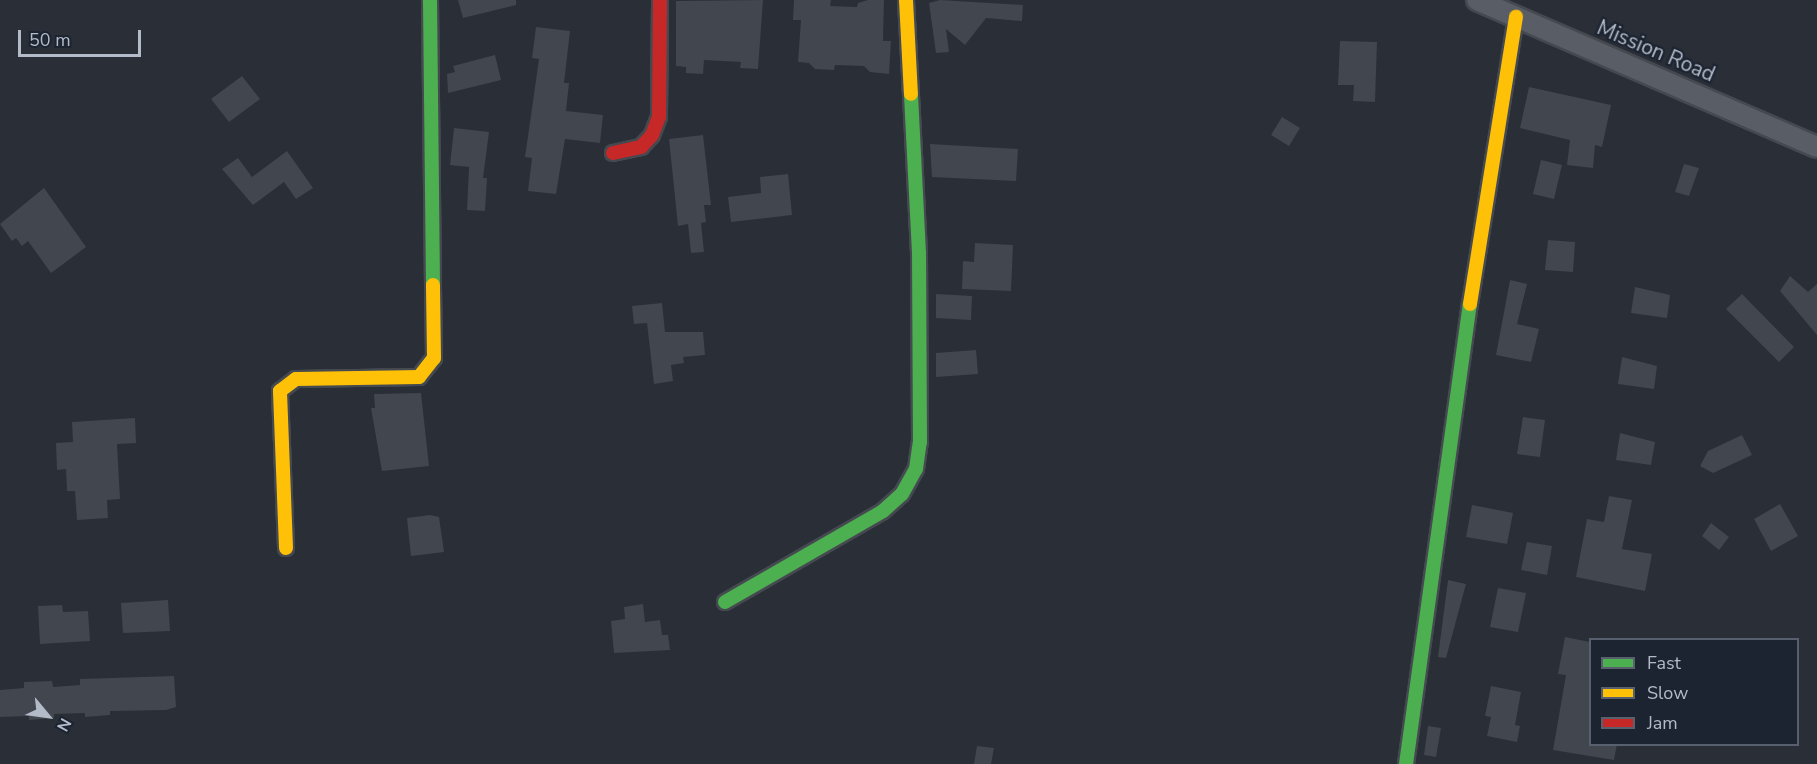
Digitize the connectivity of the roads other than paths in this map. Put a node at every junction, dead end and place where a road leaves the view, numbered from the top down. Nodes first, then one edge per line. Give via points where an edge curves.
1 (430, 0) edge
2 (660, 0) edge
3 (906, 0) edge
4 (1477, 0) edge
5 (1516, 17) junction
6 (1817, 147) edge
7 (613, 153) dead end
8 (286, 548) dead end
9 (725, 602) dead end
10 (1406, 764) edge

1 - 8 street via 434,358 419,377 296,378 280,391
2 - 7 street via 659,117 652,135 641,147
3 - 9 street via 920,275 920,442 916,469 902,494 883,512
4 - 5 street, Mission Road
5 - 6 street, Mission Road
5 - 10 street via 1492,149

